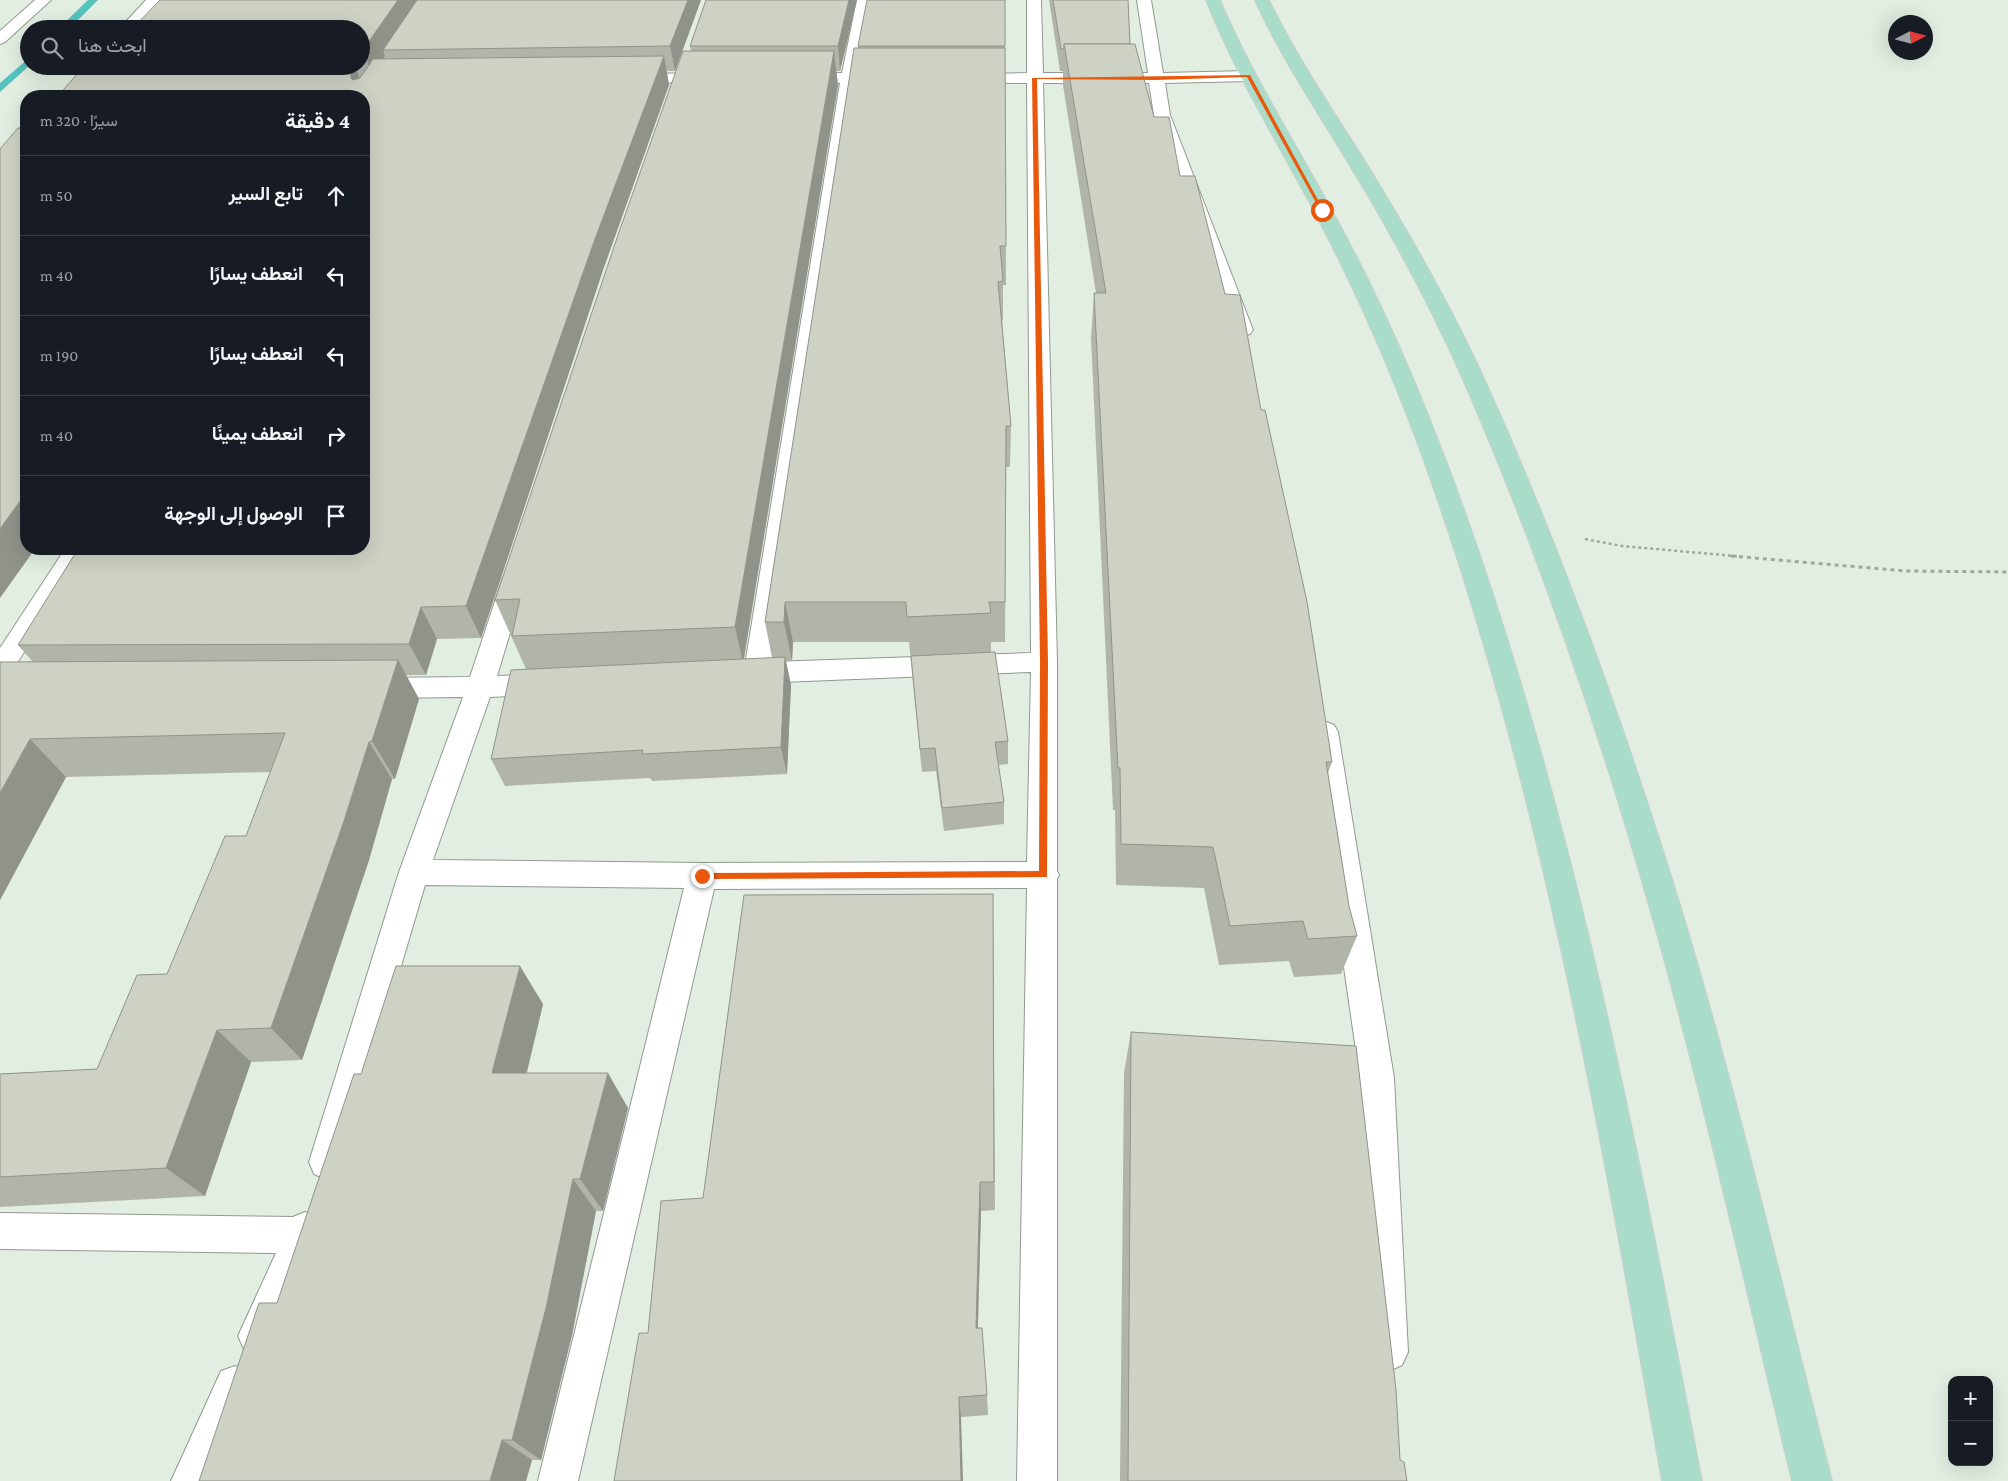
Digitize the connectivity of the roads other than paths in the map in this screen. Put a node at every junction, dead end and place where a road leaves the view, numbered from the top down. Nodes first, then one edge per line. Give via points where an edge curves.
1 (44, 0) edge
2 (154, 0) edge
3 (864, 0) edge
4 (1034, 0) edge
5 (1144, 0) edge
6 (1213, 0) edge
7 (1262, 0) edge
8 (21, 20) edge
9 (135, 20) edge
10 (20, 21) edge
11 (0, 39) edge
12 (692, 52) edge
13 (1248, 76) junction
14 (684, 78) junction
15 (732, 78) edge
16 (781, 78) edge
17 (849, 78) junction
18 (908, 78) edge
19 (947, 78) edge
20 (1034, 78) junction
21 (1156, 78) junction
22 (615, 79) edge
23 (674, 106) edge
24 (1248, 356) edge
25 (74, 555) edge
26 (522, 555) edge
27 (1044, 662) junction
28 (757, 673) junction
29 (727, 675) edge
30 (3, 682) edge
31 (569, 683) edge
32 (480, 687) junction
33 (350, 688) edge
34 (1320, 705) edge
35 (414, 872) junction
36 (1044, 875) junction
37 (702, 876) junction
38 (311, 1210) junction
39 (0, 1231) edge
40 (1390, 1373) edge
41 (192, 1481) edge
42 (558, 1481) edge
43 (1036, 1481) edge
44 (1682, 1481) edge
45 (1812, 1481) edge

1 - 8 street
2 - 9 street
3 - 17 street
4 - 20 street
5 - 21 street
6 - 13 main road
7 - 45 main road via 1287,52 1390,218 1437,305 1486,407 1572,621 1608,725 1684,973 1730,1145
10 - 11 street
12 - 14 street
13 - 21 street
13 - 44 main road via 1322,210 1400,372 1440,474 1481,595 1524,740 1570,917 1619,1138
14 - 15 street
14 - 22 street
14 - 23 street
16 - 17 street
17 - 18 street
17 - 28 street
19 - 20 street
20 - 21 street
20 - 27 street
21 - 24 street via 1162,115 1242,326
25 - 30 street
26 - 32 street
27 - 28 street
27 - 36 street
28 - 29 street
31 - 32 street
32 - 33 street
32 - 35 street
34 - 40 street via 1377,1078
35 - 37 street
35 - 38 street
36 - 37 street
36 - 43 street
37 - 42 street
38 - 39 street
38 - 41 street

